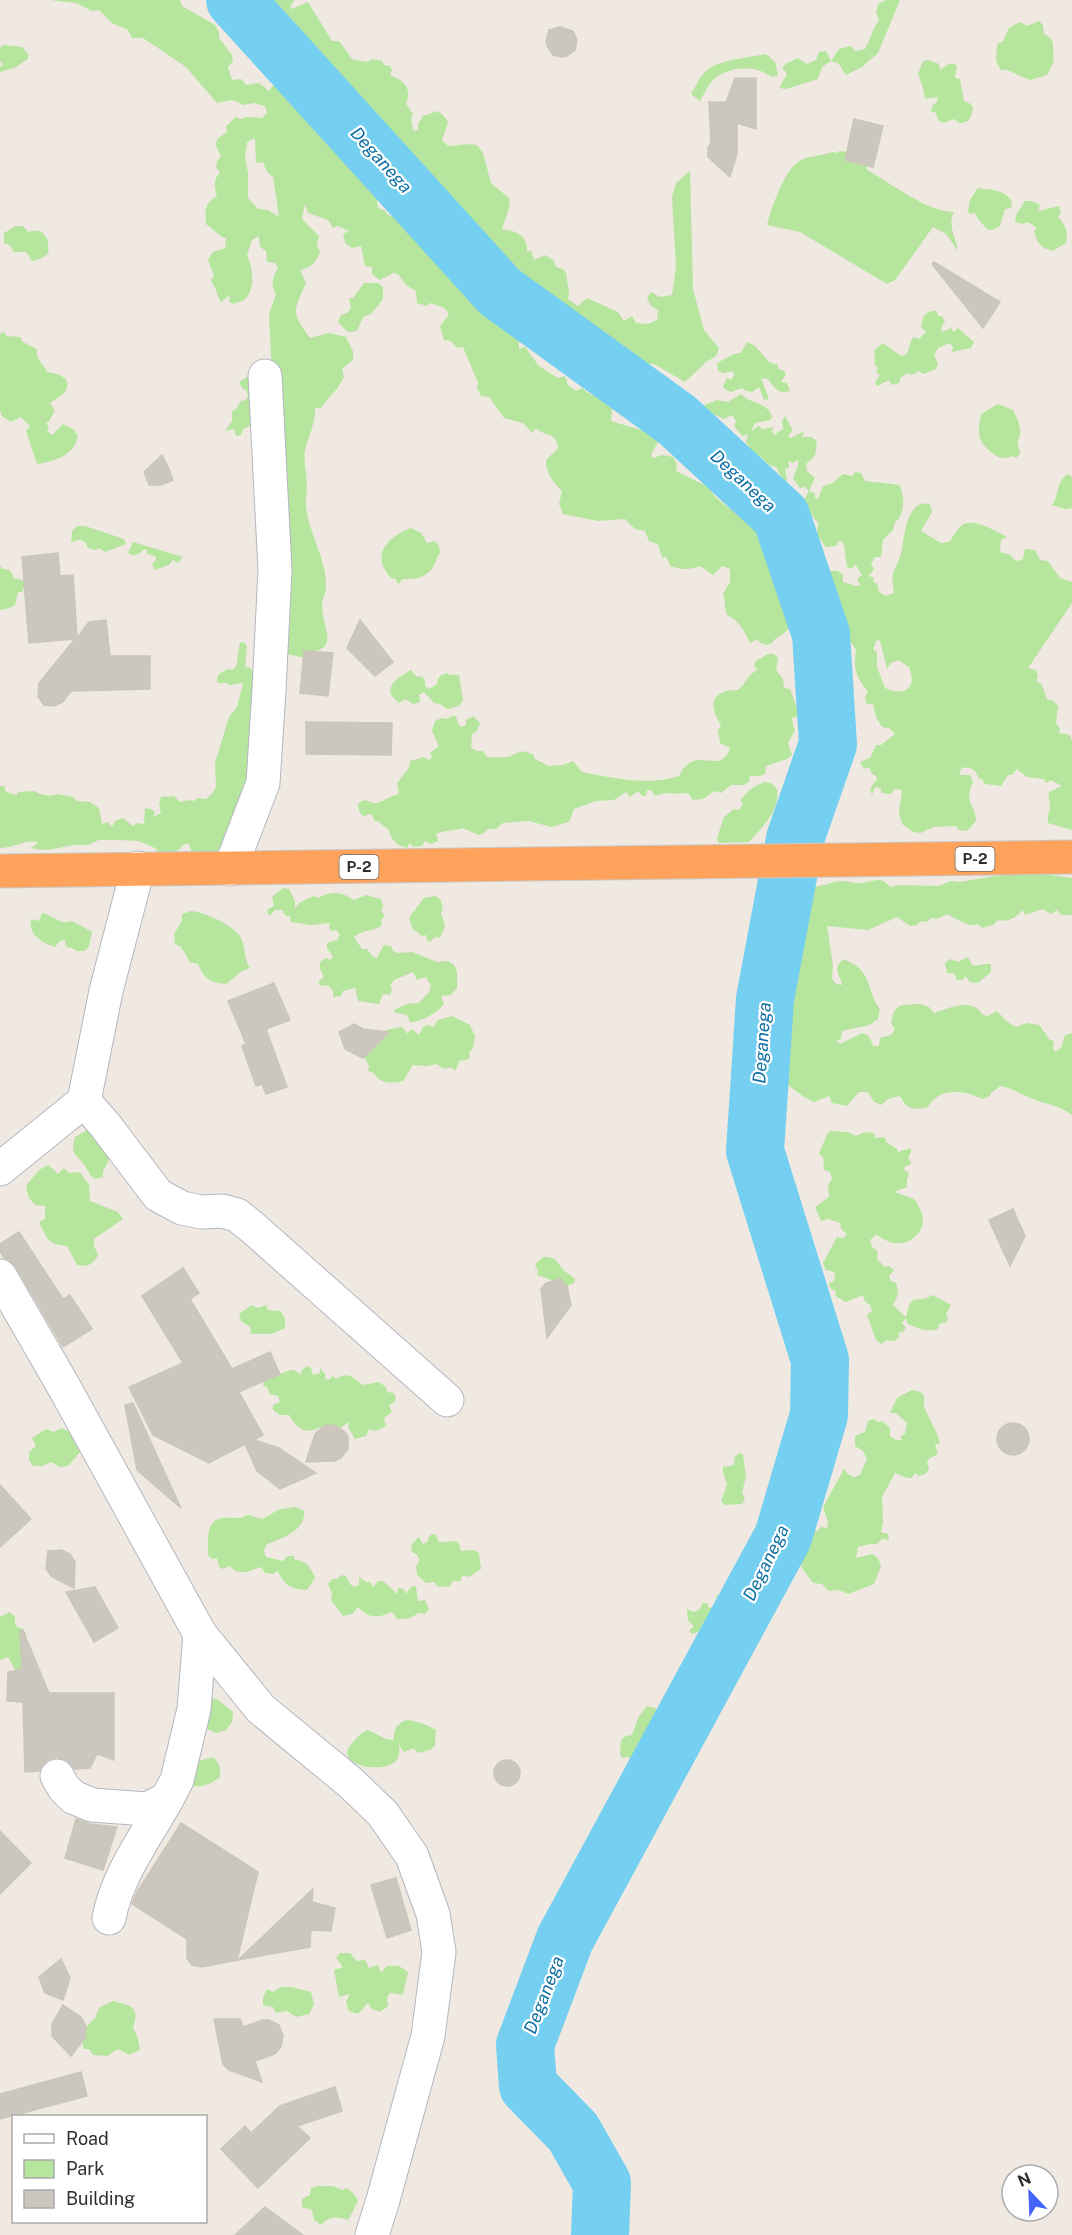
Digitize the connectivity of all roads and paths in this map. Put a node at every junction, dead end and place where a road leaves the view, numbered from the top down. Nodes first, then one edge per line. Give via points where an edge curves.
1 (266, 376) dead end
2 (1072, 857) edge
3 (138, 868) junction
4 (230, 869) junction
5 (0, 870) edge
6 (84, 1101) junction
7 (0, 1169) edge
8 (0, 1276) edge
9 (447, 1400) dead end
10 (200, 1634) junction
11 (57, 1776) dead end
12 (167, 1799) junction
13 (109, 1918) dead end
14 (372, 2235) edge

1 - 4 street via 275,570 269,701 262,783
2 - 4 highway, P-2
3 - 4 highway, P-2
3 - 5 highway, P-2
3 - 6 street via 106,991
6 - 7 street
6 - 9 street via 158,1195 182,1208 237,1215
8 - 10 street
10 - 12 street via 194,1709 177,1780
10 - 14 street via 261,1709 383,1814 412,1856 433,1914 439,1952 428,2036
11 - 12 street via 73,1797 92,1805 147,1809
12 - 13 street via 121,1879

